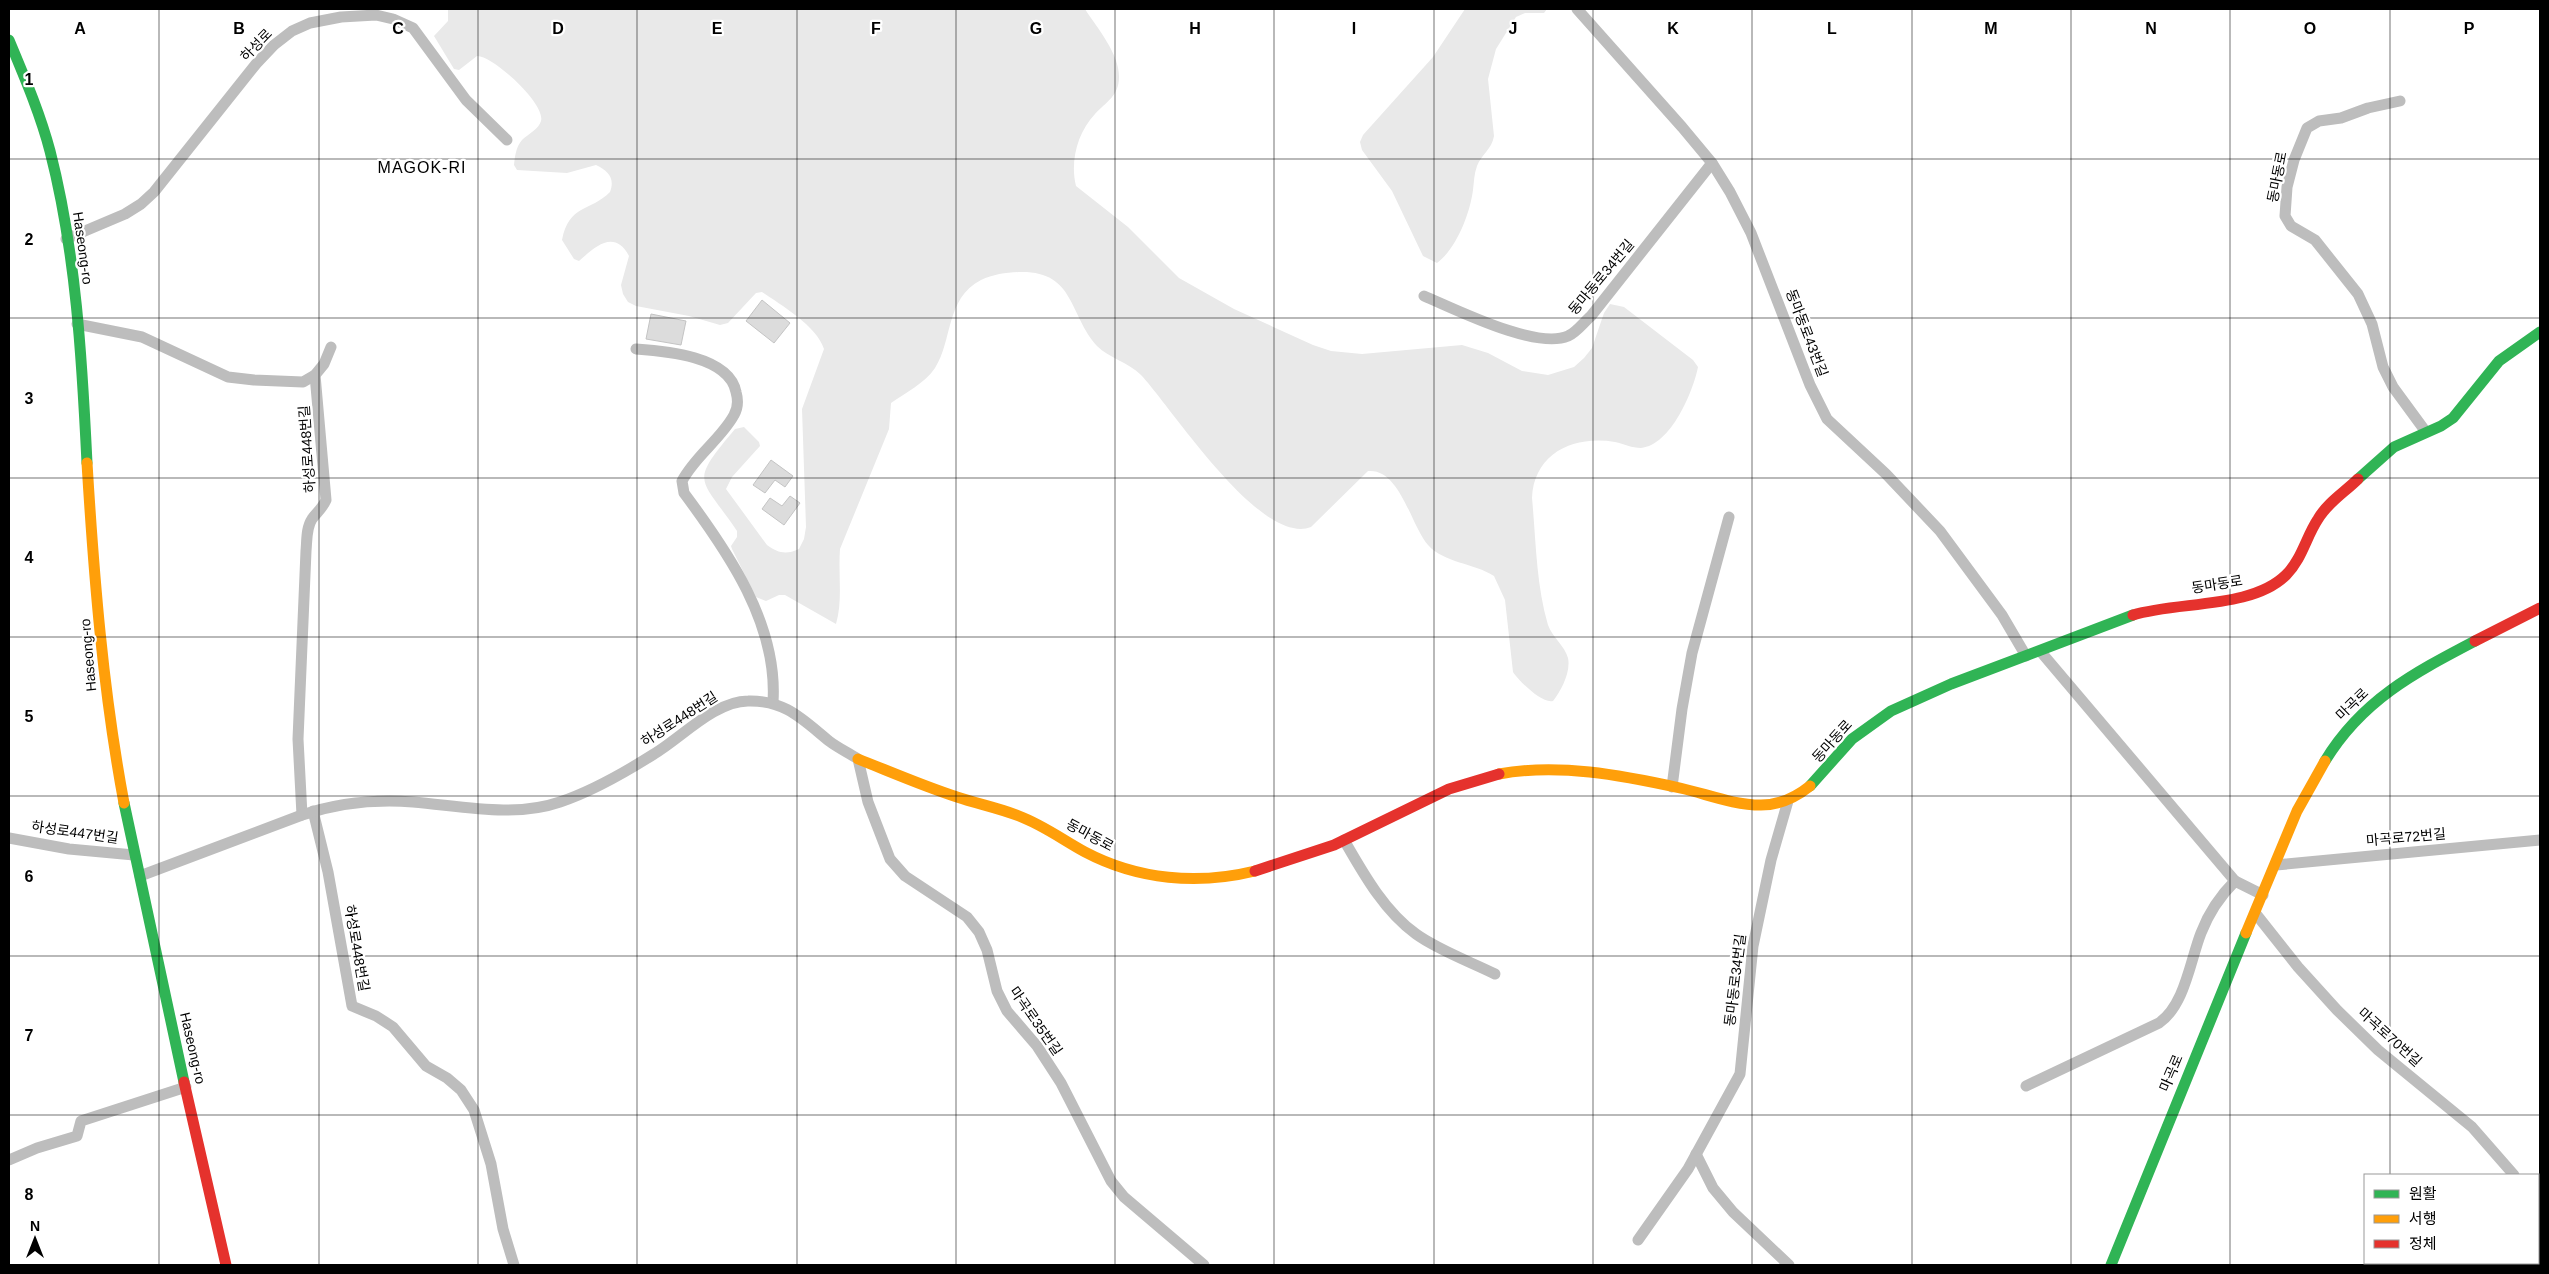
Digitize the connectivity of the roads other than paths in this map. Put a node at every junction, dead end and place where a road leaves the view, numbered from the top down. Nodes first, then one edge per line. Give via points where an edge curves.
1 (1577, 9) edge
2 (9, 40) edge
3 (2400, 102) dead end
4 (506, 140) dead end
5 (1712, 163) junction
6 (66, 239) junction
7 (1424, 296) dead end
8 (77, 324) junction
9 (2540, 332) edge
10 (331, 347) dead end
11 (636, 349) dead end
12 (315, 374) junction
13 (2427, 434) junction
14 (1729, 517) dead end
15 (2540, 608) edge
16 (2040, 651) junction
17 (2026, 656) junction
18 (773, 702) junction
19 (858, 759) junction
20 (1672, 787) junction
21 (1788, 802) junction
22 (307, 813) junction
23 (9, 838) edge
24 (1344, 840) junction
25 (2540, 840) edge
26 (136, 855) junction
27 (2276, 865) junction
28 (140, 876) junction
29 (2234, 881) junction
30 (2263, 895) junction
31 (2255, 912) junction
32 (1495, 974) dead end
33 (2026, 1086) dead end
34 (186, 1087) junction
35 (1696, 1154) junction
36 (9, 1160) edge
37 (2513, 1174) edge
38 (1638, 1240) dead end
39 (226, 1265) edge
40 (514, 1265) edge
41 (1204, 1265) edge
42 (1789, 1265) edge
43 (2110, 1265) edge

1 - 5 lane, 동마동로43번길
2 - 6 street, Haseong-ro via 49,149
3 - 13 lane, 동마동로 via 2368,108 2341,118 2319,120 2307,128 2287,187 2285,216 2291,226 2315,240 2358,294 2372,324 2383,367 2393,387
4 - 6 lane, 하성로 via 466,100 414,28 376,15 310,23 292,31 256,64 141,204
5 - 7 lane, 동마동로34번길 via 1591,316 1568,336 1549,340 1530,336 1492,325
5 - 17 lane, 동마동로43번길 via 1751,232 1810,384 1827,419 1940,531 1993,602
6 - 8 street, Haseong-ro
8 - 12 lane via 142,337 228,377 303,382
8 - 26 street, Haseong-ro via 107,698
9 - 13 street, 동마동로 via 2501,359 2466,405 2449,422
10 - 12 lane via 324,364
11 - 18 lane via 673,352 702,360 724,374 735,386 738,400 735,414 682,481 684,493 730,559 751,601 770,653
12 - 22 lane, 하성로448번길 via 326,500 308,528 306,551 298,739
13 - 16 street, 동마동로 via 2389,450 2325,508 2290,572 2278,581 2237,598 2152,610 2123,618
14 - 20 lane via 1692,653
15 - 27 street, 마곡로 via 2414,674 2371,704 2341,736 2324,762 2309,788
16 - 17 street, 동마동로
16 - 29 lane
17 - 21 street, 동마동로 via 1984,670 1890,711 1849,742 1821,777
18 - 19 lane, 하성로448번길
18 - 22 lane, 하성로448번길 via 746,700 719,709 655,754 558,803 508,810 411,802 360,802
19 - 24 street, 동마동로 via 952,795 1021,816 1100,860 1161,876 1186,879 1257,870
19 - 41 lane, 마곡로35번길 via 868,802 890,859 905,876 967,917 987,950 998,991 1008,1011 1037,1046 1060,1083 1111,1181 1137,1210
20 - 21 street, 동마동로 via 1743,804
20 - 24 street, 동마동로 via 1575,770 1539,769 1489,776 1432,794
21 - 35 lane, 동마동로34번길 via 1771,860 1753,946 1740,1074
22 - 28 lane, 하성로448번길
22 - 40 lane, 하성로448번길 via 328,872 352,1006 393,1027 426,1066 461,1090 474,1110 489,1154 503,1230
23 - 26 lane, 하성로447번길 via 69,849
24 - 32 lane via 1364,874 1417,935
25 - 27 lane, 마곡로72번길
26 - 28 street, Haseong-ro
27 - 30 street, 마곡로
28 - 34 street, Haseong-ro
29 - 30 lane
29 - 33 lane via 2210,913 2169,1016
30 - 31 street, 마곡로
31 - 37 lane, 마곡로70번길 via 2337,1010 2378,1050 2472,1127
31 - 43 street, 마곡로
34 - 36 lane via 81,1121 77,1136
34 - 39 street, Haseong-ro
35 - 38 lane, 동마동로34번길
35 - 42 lane via 1713,1188 1733,1212

